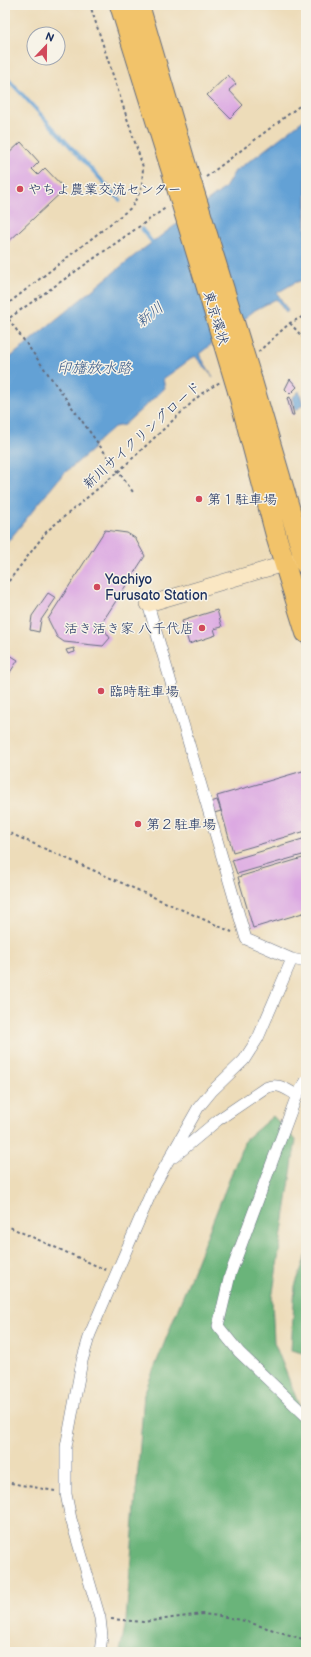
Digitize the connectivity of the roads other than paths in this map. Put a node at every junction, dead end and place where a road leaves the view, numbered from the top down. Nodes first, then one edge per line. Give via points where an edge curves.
1 (120, 5) edge
2 (140, 5) edge
3 (180, 174) junction
4 (245, 386) junction
5 (305, 561) edge
6 (284, 564) junction
7 (148, 604) joint
8 (306, 633) edge
9 (292, 959) junction
10 (306, 962) edge
11 (306, 1081) edge
12 (297, 1095) junction
13 (167, 1164) junction
14 (306, 1416) edge
15 (100, 1652) edge

1 - 3 highway, 東京環状
2 - 3 highway, 東京環状
3 - 4 highway, 東京環状, bridge
4 - 5 highway, 東京環状
4 - 6 highway, 東京環状
5 - 6 street
6 - 7 street
6 - 8 highway, 東京環状
7 - 9 street via 246,939
9 - 10 street
9 - 13 street via 258,1038 244,1060 198,1108
11 - 12 street
12 - 13 street via 279,1086 265,1088 218,1120
12 - 14 street via 230,1275 218,1326 239,1352
13 - 15 street via 154,1186 90,1334 82,1361 66,1447 66,1494 100,1618

